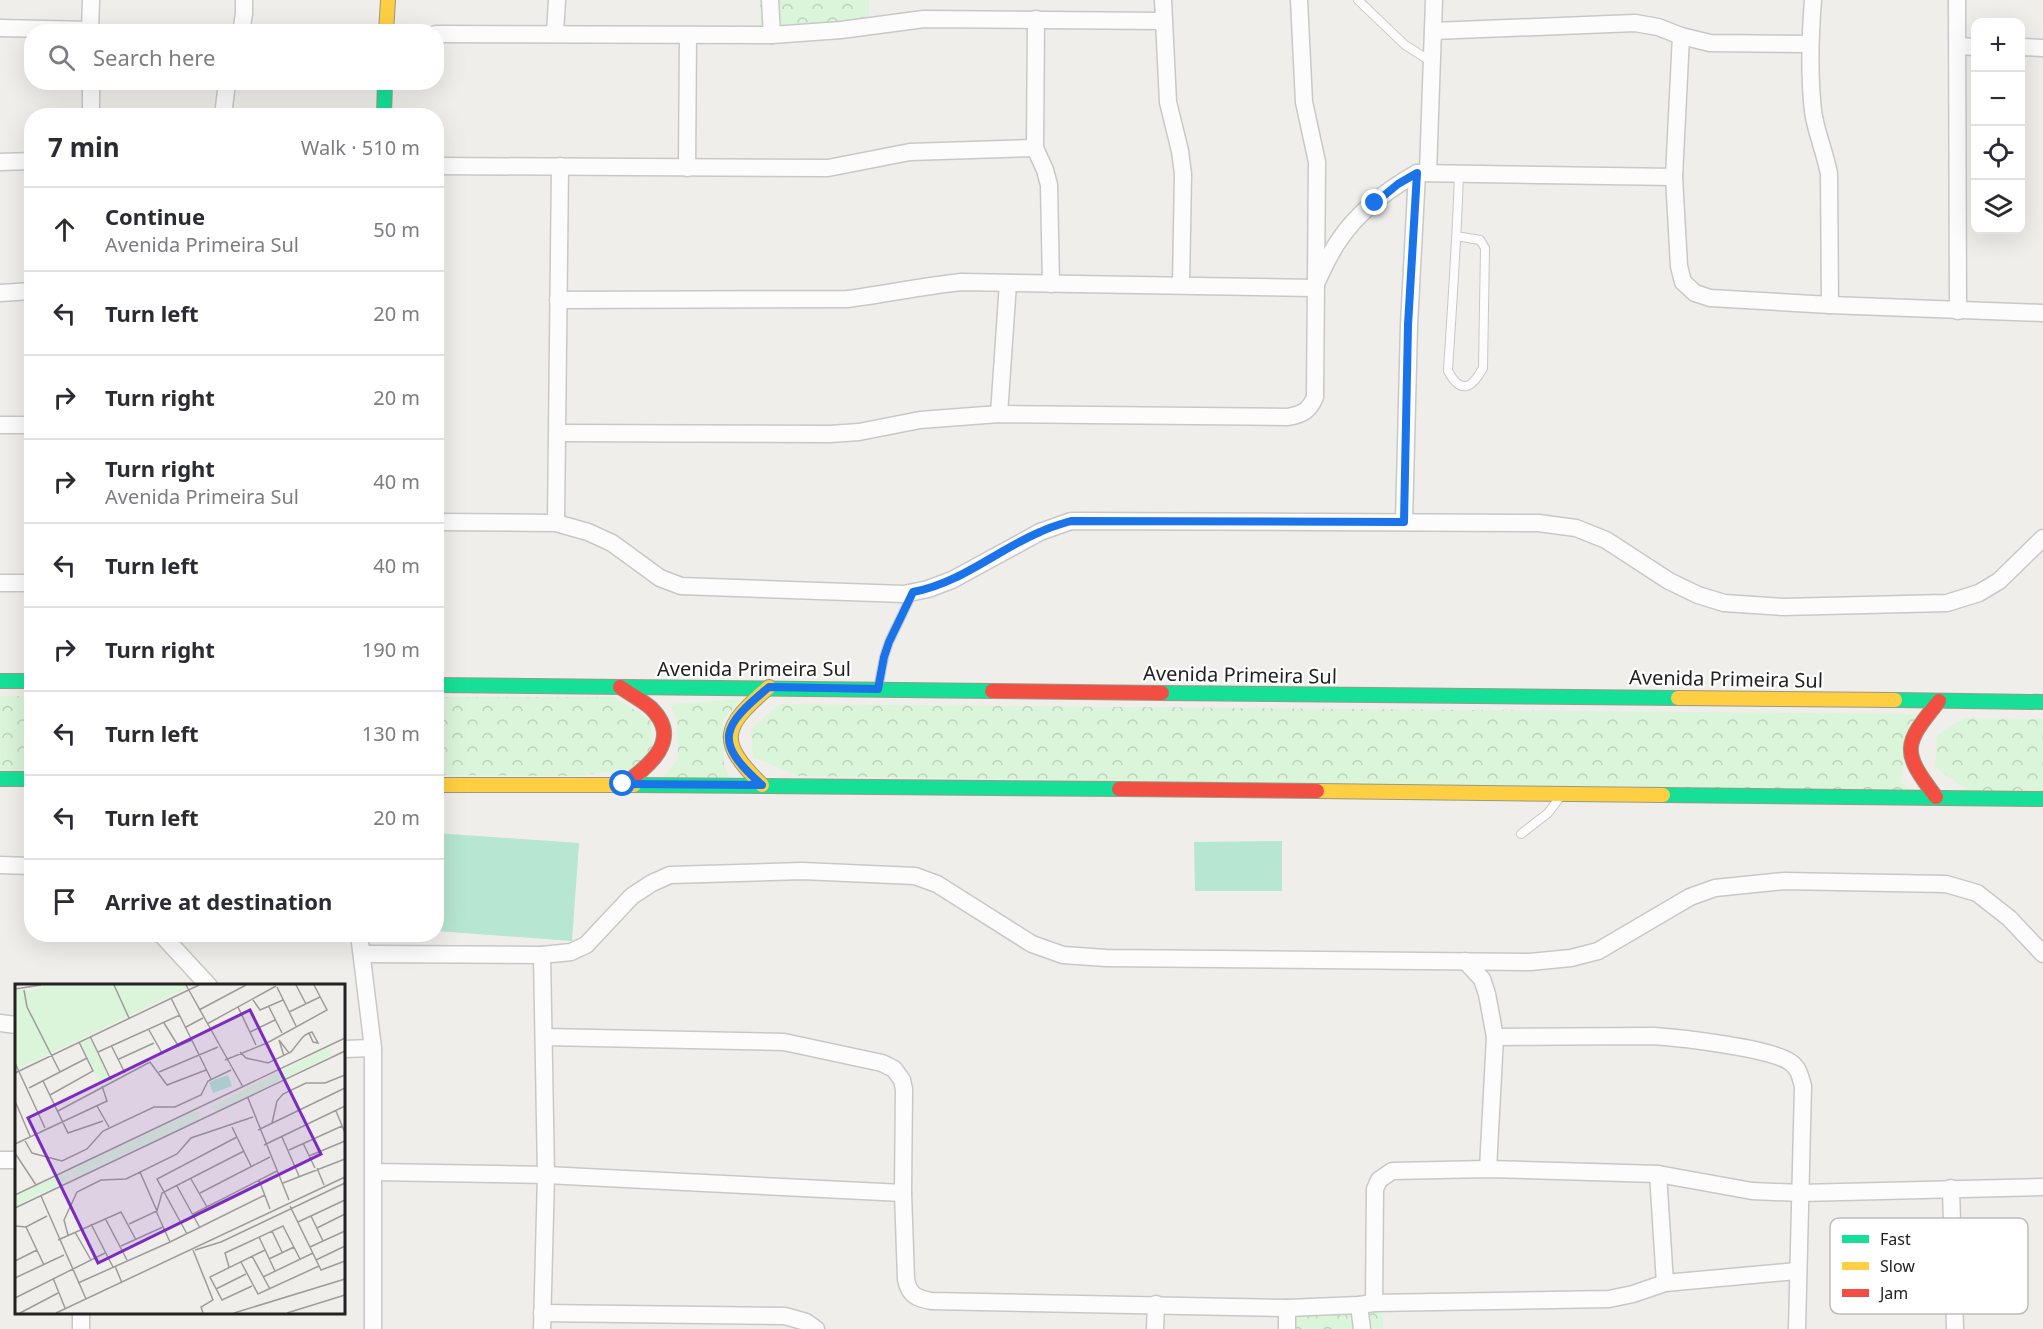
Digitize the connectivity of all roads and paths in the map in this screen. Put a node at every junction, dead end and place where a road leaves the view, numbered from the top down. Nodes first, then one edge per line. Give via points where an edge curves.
1 (91, 0) edge
2 (244, 0) edge
3 (388, 0) edge
4 (557, 0) edge
5 (770, 0) edge
6 (1163, 0) edge
7 (1299, 0) edge
8 (1358, 0) edge
9 (1434, 0) edge
10 (1813, 0) edge
11 (1956, 0) edge
12 (1036, 20) junction
13 (1163, 21) junction
14 (90, 24) edge
15 (242, 24) edge
16 (386, 24) edge
17 (0, 28) edge
18 (24, 29) edge
19 (1433, 31) junction
20 (555, 33) junction
21 (444, 34) edge
22 (772, 34) junction
23 (688, 35) junction
24 (1681, 36) junction
25 (1810, 44) junction
26 (1958, 46) junction
27 (1971, 47) edge
28 (2025, 47) edge
29 (2043, 48) edge
30 (1432, 62) junction
31 (91, 90) edge
32 (226, 90) edge
33 (385, 90) edge
34 (91, 108) edge
35 (224, 108) edge
36 (384, 108) edge
37 (1035, 148) junction
38 (24, 161) edge
39 (0, 162) edge
40 (444, 166) edge
41 (560, 166) junction
42 (687, 168) junction
43 (1422, 172) junction
44 (1460, 172) junction
45 (1674, 177) junction
46 (1456, 236) junction
47 (1008, 283) junction
48 (1051, 284) junction
49 (1181, 285) junction
50 (1314, 288) junction
51 (24, 292) edge
52 (0, 293) edge
53 (558, 300) junction
54 (1830, 305) junction
55 (1958, 311) junction
56 (2043, 313) edge
57 (999, 414) junction
58 (0, 425) edge
59 (24, 425) edge
60 (558, 433) junction
61 (444, 522) edge
62 (1404, 522) junction
63 (556, 523) junction
64 (2043, 538) edge
65 (0, 583) edge
66 (24, 583) edge
67 (913, 592) junction
68 (0, 681) edge
69 (24, 681) edge
70 (444, 685) edge
71 (620, 687) junction
72 (769, 687) junction
73 (878, 689) junction
74 (1939, 701) junction
75 (2043, 702) edge
76 (0, 779) edge
77 (24, 779) edge
78 (623, 784) junction
79 (444, 785) edge
80 (762, 785) junction
81 (1562, 793) junction
82 (1936, 797) junction
83 (2043, 799) edge
84 (1521, 834) dead end
85 (0, 865) edge
86 (24, 866) edge
87 (168, 942) edge
88 (360, 942) edge
89 (362, 954) junction
90 (2043, 954) edge
91 (542, 955) junction
92 (1465, 961) junction
93 (207, 984) edge
94 (0, 1023) edge
95 (15, 1024) edge
96 (545, 1037) junction
97 (1495, 1037) junction
98 (345, 1048) edge
99 (373, 1048) junction
100 (1488, 1169) junction
101 (374, 1172) junction
102 (1658, 1174) junction
103 (546, 1175) junction
104 (2043, 1187) edge
105 (1951, 1188) junction
106 (903, 1193) junction
107 (1801, 1193) junction
108 (1952, 1218) edge
109 (1797, 1271) junction
110 (1665, 1282) junction
111 (1156, 1304) junction
112 (1366, 1304) junction
113 (1287, 1308) junction
114 (1955, 1314) edge
115 (542, 1321) edge
116 (666, 1322) edge
117 (373, 1329) edge
118 (816, 1329) edge
119 (1155, 1329) edge
120 (1287, 1329) edge
121 (1362, 1329) edge
122 (1797, 1329) edge
123 (1955, 1329) edge

1 - 14 street
2 - 15 street
3 - 16 street
4 - 20 street
5 - 22 street
6 - 13 street
7 - 50 street via 1304,102 1317,162
8 - 30 lane via 1405,45
9 - 19 street
10 - 25 street
11 - 26 street
12 - 13 street
12 - 22 street via 924,19
12 - 37 street
13 - 49 street via 1168,102 1183,174
17 - 18 street
19 - 24 street via 1635,23
19 - 30 street
20 - 21 street
20 - 23 street
22 - 23 street
23 - 42 street
24 - 25 street via 1710,43
24 - 45 street
25 - 54 street via 1813,110 1828,174
26 - 27 street
26 - 55 street
28 - 29 street
30 - 43 street
31 - 34 street
32 - 35 street
33 - 36 street
37 - 42 street via 910,152 828,168
37 - 48 street via 1049,185
38 - 39 street
40 - 41 street
41 - 42 street
41 - 53 street
43 - 44 street
43 - 50 street via 1390,190 1361,215 1331,252
43 - 62 street via 1408,325
44 - 45 street
44 - 46 lane
45 - 54 street via 1679,266 1683,282 1695,293 1710,298
46 - 46 lane via 1448,371 1453,381 1470,386 1483,368 1485,248 1480,240
47 - 48 street
47 - 53 street via 961,282 848,299
47 - 57 street
48 - 49 street
49 - 50 street
50 - 57 street via 1315,398 1300,415
51 - 52 street
53 - 60 street
54 - 55 street
55 - 56 street
57 - 60 street via 920,420 830,434
58 - 59 street
60 - 63 street
61 - 63 street
62 - 64 street via 1538,523 1576,528 1606,540 1698,595 1724,603 1783,607 1947,603 1979,593 1999,581
62 - 67 street via 1071,521 1040,532 952,580
63 - 67 street via 612,543 660,578 681,586
65 - 66 street
67 - 73 lane via 889,642
68 - 69 street
70 - 71 street, Avenida Primeira Sul
71 - 72 street, Avenida Primeira Sul
71 - 78 street via 653,710 663,723 665,738 648,767
72 - 73 street, Avenida Primeira Sul
72 - 80 street via 744,708 728,738 743,768
73 - 74 street, Avenida Primeira Sul
74 - 75 street, Avenida Primeira Sul
74 - 82 street via 1916,729 1908,750 1914,770
76 - 77 street
78 - 79 street
78 - 80 street
80 - 81 street
81 - 82 street
81 - 84 lane via 1548,813
82 - 83 street
85 - 86 street
87 - 93 street
88 - 89 street
89 - 91 street
89 - 99 street
90 - 92 street via 1977,893 1946,884 1784,881 1714,888 1690,897 1598,951 1571,958
91 - 92 street via 571,952 586,945 632,896 670,875 844,871 915,876 938,884 1032,945 1063,955
91 - 96 street
92 - 97 street via 1482,979
94 - 95 street
96 - 103 street
96 - 106 street via 784,1042 882,1063 894,1069 904,1089
97 - 100 street
97 - 107 street via 1654,1036 1778,1056 1790,1062 1799,1071 1803,1086
98 - 99 street
99 - 101 street
100 - 102 street
100 - 112 street via 1392,1172 1378,1180
101 - 103 street
101 - 117 street
102 - 107 street via 1752,1191
102 - 110 street
103 - 106 street
103 - 115 street
104 - 105 street
105 - 107 street
105 - 108 street
106 - 111 street via 906,1279 912,1296 931,1301
107 - 109 street
109 - 110 street
109 - 122 street
110 - 112 street via 1609,1299
111 - 113 street
111 - 119 street
112 - 113 street
112 - 121 street
113 - 120 street
114 - 123 street
115 - 116 street
116 - 118 street via 785,1316

